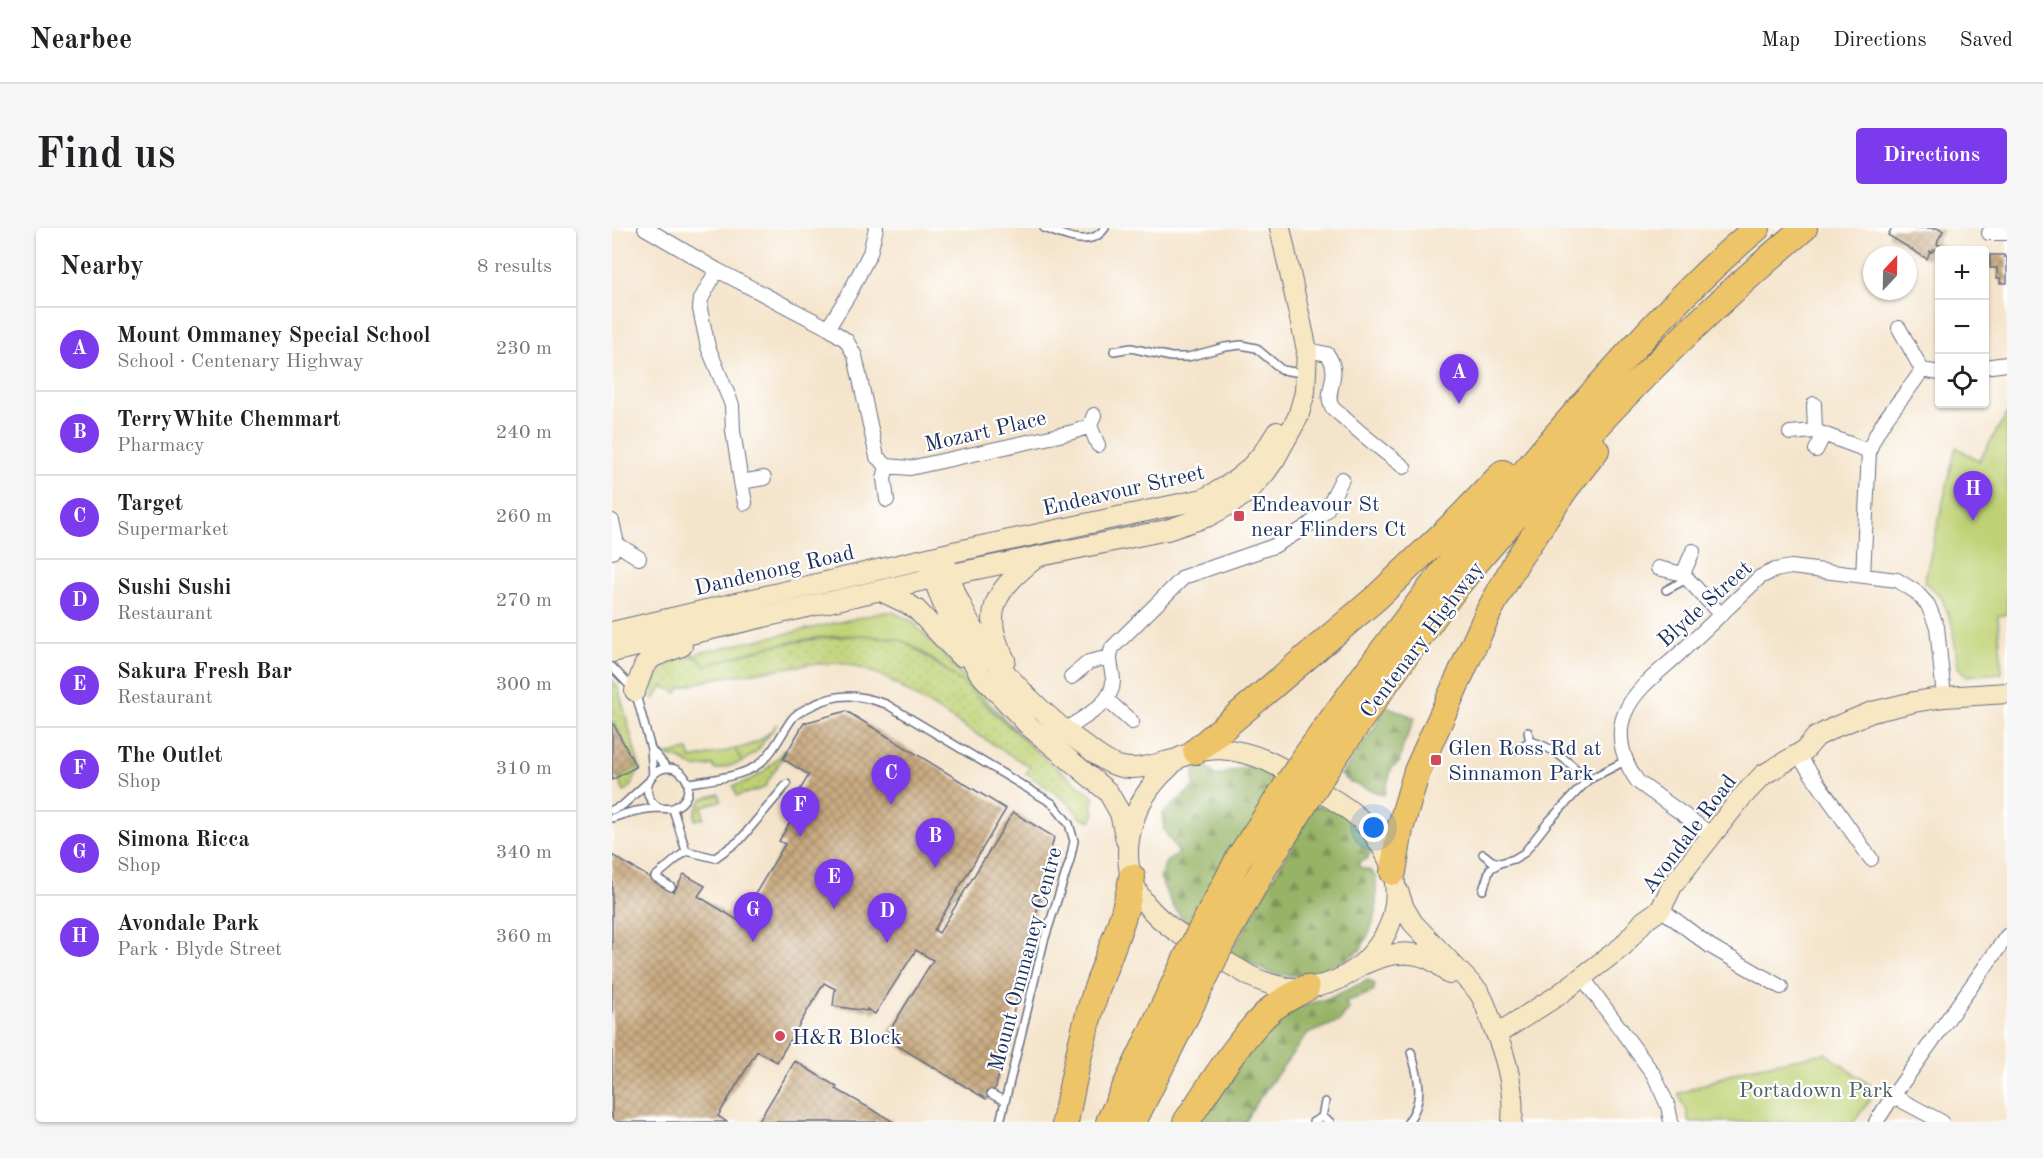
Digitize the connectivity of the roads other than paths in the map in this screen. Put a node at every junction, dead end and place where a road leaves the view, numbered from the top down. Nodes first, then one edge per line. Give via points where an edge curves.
1 (645, 228) edge
2 (876, 228) edge
3 (1044, 228) edge
4 (1105, 228) edge
5 (1269, 228) edge
6 (1280, 228) edge
7 (1757, 228) edge
8 (1804, 228) edge
9 (1989, 233) dead end
10 (2007, 233) edge
11 (717, 270) junction
12 (1686, 292) junction
13 (828, 328) junction
14 (1899, 328) dead end
15 (1307, 350) junction
16 (1114, 351) dead end
17 (2007, 364) edge
18 (1989, 366) edge
19 (1922, 370) junction
20 (1295, 372) junction
21 (1935, 372) edge
22 (1635, 385) junction
23 (1814, 404) dead end
24 (1790, 433) dead end
25 (1819, 433) junction
26 (1098, 445) dead end
27 (1816, 450) dead end
28 (1869, 451) junction
29 (887, 466) junction
30 (1404, 467) dead end
31 (764, 478) dead end
32 (1342, 479) dead end
33 (741, 482) junction
34 (888, 500) dead end
35 (745, 503) dead end
36 (612, 521) edge
37 (615, 548) edge
38 (1693, 551) dead end
39 (934, 556) junction
40 (1038, 556) junction
41 (639, 558) dead end
42 (1658, 568) dead end
43 (946, 576) junction
44 (1685, 576) junction
45 (1863, 576) junction
46 (1666, 590) dead end
47 (881, 591) junction
48 (1721, 615) junction
49 (612, 632) edge
50 (701, 632) junction
51 (612, 652) edge
52 (1109, 657) junction
53 (612, 667) edge
54 (980, 674) junction
55 (1071, 677) dead end
56 (1020, 689) junction
57 (635, 691) junction
58 (2007, 693) edge
59 (1944, 697) junction
60 (1107, 699) junction
61 (1132, 722) dead end
62 (1065, 730) junction
63 (1528, 732) dead end
64 (1530, 741) junction
65 (1052, 746) junction
66 (651, 749) junction
67 (1514, 751) dead end
68 (1187, 755) junction
69 (1798, 755) junction
70 (1625, 761) junction
71 (1314, 766) junction
72 (667, 768) junction
73 (650, 778) junction
74 (1588, 780) junction
75 (688, 783) junction
76 (787, 784) dead end
77 (659, 808) junction
78 (673, 809) junction
79 (612, 810) edge
80 (612, 818) edge
81 (1712, 835) junction
82 (1127, 845) junction
83 (686, 851) junction
84 (1483, 854) dead end
85 (1871, 859) dead end
86 (1500, 863) junction
87 (1132, 877) junction
88 (1394, 877) junction
89 (671, 887) dead end
90 (1483, 890) dead end
91 (1661, 909) junction
92 (2005, 944) edge
93 (1197, 964) junction
94 (1362, 965) junction
95 (1583, 978) junction
96 (1781, 987) dead end
97 (1306, 988) junction
98 (1494, 1029) junction
99 (1411, 1052) dead end
100 (991, 1094) dead end
101 (1893, 1096) junction
102 (1005, 1101) junction
103 (1325, 1102) dead end
104 (1322, 1117) junction
105 (1000, 1122) edge
106 (1065, 1122) edge
107 (1109, 1122) edge
108 (1133, 1122) edge
109 (1186, 1122) edge
110 (1313, 1122) edge
111 (1330, 1122) edge
112 (1408, 1122) edge
113 (1512, 1122) edge
114 (1671, 1122) edge
115 (1876, 1122) edge
116 (1942, 1122) edge

1 - 11 street
2 - 13 street via 870,253
3 - 4 lane via 1074,239 1087,239 1100,235
5 - 20 main road, Endeavour Street via 1292,335
6 - 15 main road, Endeavour Street
7 - 12 highway, Centenary Highway
8 - 22 highway, Centenary Highway
9 - 10 street
11 - 13 street
11 - 33 street via 699,309 708,347 732,405
12 - 68 highway via 1652,312 1470,508 1376,598
12 - 71 highway, Centenary Highway via 1470,537 1384,647
13 - 29 street via 846,340 855,356 877,457
14 - 19 street
15 - 30 street via 1327,354 1333,362 1332,407
15 - 40 main road, Endeavour Street via 1305,392 1288,437 1265,474 1249,491 1209,516 1167,530
16 - 20 lane via 1131,348 1188,357 1241,345 1256,348 1282,370
17 - 18 street
19 - 21 street
19 - 28 street via 1881,424
20 - 39 main road, Endeavour Street via 1278,431 1257,461 1231,485 1203,499
22 - 71 highway, Centenary Highway via 1457,586 1377,695
22 - 88 highway via 1633,405 1566,488 1518,559 1489,611 1417,771 1400,829
23 - 25 street
24 - 25 street
25 - 27 street
25 - 28 street
26 - 29 street, Mozart Place via 1092,421 1073,432 910,468
28 - 45 street
29 - 34 street via 884,479
31 - 33 street
32 - 52 street via 1326,511 1306,528 1274,546 1184,577 1112,648
33 - 35 street
36 - 37 street
37 - 41 street
38 - 44 street
39 - 43 main road
39 - 49 main road, Dandenong Road
40 - 43 main road, Endeavour Street
40 - 56 main road via 1004,586 994,608 995,637
42 - 44 street
43 - 47 main road, Dandenong Road
43 - 54 main road via 948,617
43 - 56 main road via 972,627
44 - 46 lane
44 - 48 street
45 - 48 street, Blyde Street via 1791,567 1775,570 1760,577
45 - 59 street, Blyde Street via 1897,580 1928,605 1937,627
47 - 50 main road, Dandenong Road
47 - 54 main road via 917,610
48 - 70 street, Blyde Street via 1632,701 1622,728
50 - 51 main road, Dandenong Road
50 - 57 main road via 680,648 653,657 644,666
52 - 55 street via 1089,662
52 - 60 street via 1113,681
53 - 57 lane
54 - 65 main road
56 - 62 main road
57 - 66 lane
58 - 59 main road, Avondale Road
59 - 69 main road, Avondale Road via 1872,712 1849,721 1816,736
60 - 61 street
60 - 62 street
62 - 65 street
62 - 68 main road via 1117,766 1134,768
63 - 64 lane
64 - 67 lane
64 - 74 lane via 1557,752
65 - 82 main road via 1108,792 1120,813
66 - 72 lane
66 - 73 lane
68 - 82 main road via 1152,785 1142,800
68 - 88 main road via 1219,749 1240,751 1293,774 1358,817 1378,840
69 - 81 main road, Avondale Road via 1763,775
69 - 85 street
70 - 74 lane
70 - 81 street, Blyde Street via 1638,782
71 - 93 highway, Centenary Highway, bridge via 1239,858 1211,937
72 - 73 lane
72 - 75 lane via 679,772
73 - 77 lane via 649,798
73 - 79 lane via 623,805
74 - 86 lane via 1524,853
75 - 78 lane via 686,796
75 - 102 lane, Mount Ommaney Centre via 736,774 758,765 776,746 793,717 841,695 886,704 1052,803 1069,824 1074,841 1044,941
76 - 83 lane via 740,840 715,858
77 - 78 lane
77 - 80 lane
78 - 83 lane
81 - 91 main road, Avondale Road via 1672,886
82 - 87 main road
83 - 89 lane via 655,876
84 - 86 lane
86 - 90 lane via 1490,869
87 - 97 main road via 1143,901 1175,930 1265,983
87 - 106 highway via 1125,913 1095,993
88 - 94 main road via 1396,899 1389,927
88 - 98 main road via 1408,916 1478,991
91 - 95 main road, Avondale Road
91 - 96 street via 1710,946
92 - 101 street
93 - 107 highway, Centenary Highway
93 - 108 highway, Centenary Highway
94 - 97 main road via 1337,980
94 - 98 main road via 1403,952 1430,959 1446,971
95 - 98 main road, Avondale Road
95 - 114 street via 1654,1075
97 - 109 highway via 1261,1019
98 - 113 main road via 1508,1067
99 - 112 lane via 1421,1088 1419,1103
100 - 102 lane
101 - 115 street
101 - 116 street
102 - 105 lane, Mount Ommaney Centre
103 - 104 lane
104 - 110 lane
104 - 111 lane

